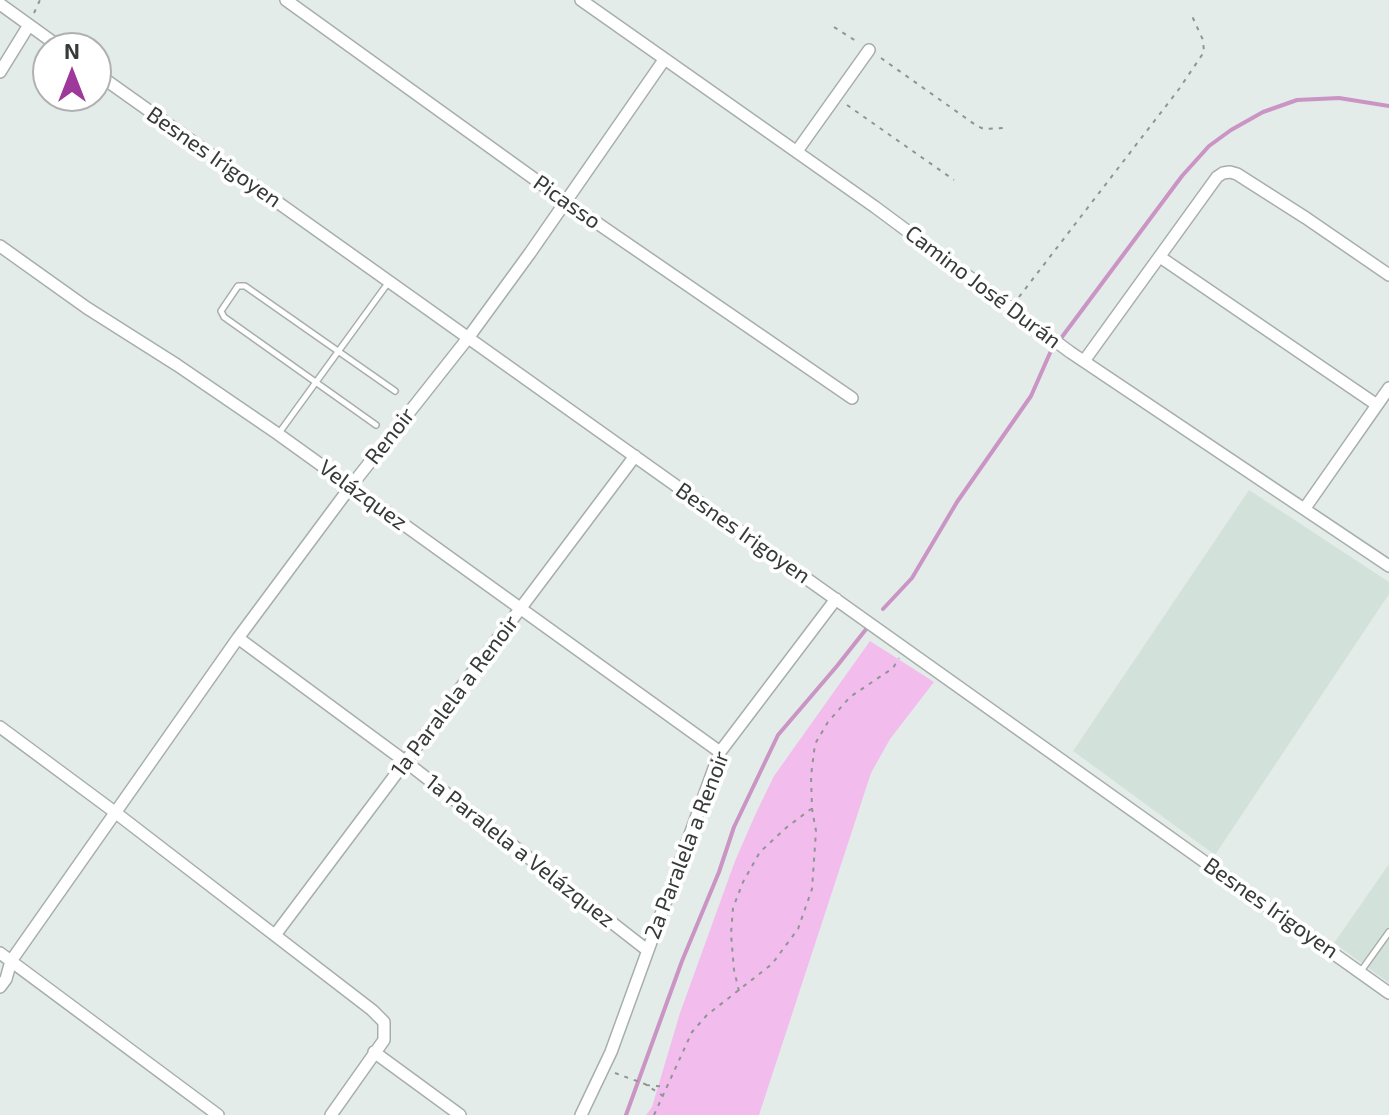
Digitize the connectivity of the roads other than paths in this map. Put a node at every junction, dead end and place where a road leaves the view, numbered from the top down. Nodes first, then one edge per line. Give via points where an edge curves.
1 (286, 0) edge
2 (581, 0) edge
3 (0, 4) edge
4 (29, 25) junction
5 (39, 32) edge
6 (869, 50) road end
7 (664, 60) junction
8 (0, 72) edge
9 (112, 84) edge
10 (797, 151) junction
11 (565, 201) junction
12 (0, 246) edge
13 (1160, 257) junction
14 (1389, 275) edge
15 (389, 282) junction
16 (468, 338) junction
17 (339, 350) junction
18 (1084, 361) junction
19 (316, 382) junction
20 (1389, 388) edge
21 (395, 391) dead end
22 (852, 398) dead end
23 (1377, 405) junction
24 (376, 425) dead end
25 (278, 434) junction
26 (635, 456) junction
27 (351, 486) junction
28 (1305, 508) junction
29 (1389, 566) edge
30 (836, 599) junction
31 (521, 608) junction
32 (238, 638) junction
33 (0, 727) edge
34 (720, 752) junction
35 (406, 762) junction
36 (116, 813) junction
37 (1389, 932) edge
38 (275, 935) junction
39 (647, 950) junction
40 (0, 953) edge
41 (11, 961) junction
42 (1360, 972) junction
43 (0, 987) edge
44 (1389, 993) edge
45 (374, 1052) junction
46 (218, 1115) edge
47 (331, 1115) edge
48 (460, 1115) edge
49 (581, 1115) edge

1 - 11 street, Picasso
2 - 7 street, Camino José Durán
3 - 4 street
4 - 5 street
4 - 8 street
6 - 10 street
7 - 10 street, Camino José Durán
7 - 11 street, Renoir
9 - 15 street, Besnes Irigoyen
10 - 18 street, Camino José Durán
11 - 16 street, Renoir
11 - 22 street, Picasso
12 - 25 street, Velázquez
13 - 14 street via 1217,177 1226,173 1237,174
13 - 18 street
13 - 23 street
15 - 16 street, Besnes Irigoyen
15 - 17 lane
16 - 26 street, Besnes Irigoyen
16 - 27 street, Renoir
17 - 19 lane
17 - 19 lane via 238,286 221,311 224,317
17 - 21 lane
18 - 28 street, Camino José Durán
19 - 24 lane
19 - 25 lane
20 - 23 street
23 - 28 street
25 - 27 street, Velázquez
26 - 30 street, Besnes Irigoyen
26 - 31 street, 1a Paralela a Renoir
27 - 31 street, Velázquez
27 - 32 street, Renoir
28 - 29 street, Camino José Durán
30 - 34 street, 2a Paralela a Renoir
30 - 42 street, Besnes Irigoyen
31 - 34 street, Velázquez
31 - 35 street, 1a Paralela a Renoir
32 - 35 street, 1a Paralela a Velázquez
32 - 36 street, Renoir
33 - 36 street
34 - 39 street, 2a Paralela a Renoir
35 - 38 street, 1a Paralela a Renoir
35 - 39 street, 1a Paralela a Velázquez
36 - 38 street
36 - 41 street, Renoir
37 - 42 lane
38 - 45 street via 384,1022 384,1040
39 - 49 street, 2a Paralela a Renoir via 611,1052
40 - 41 street
41 - 43 street, Renoir
41 - 46 street
42 - 44 street, Besnes Irigoyen
45 - 47 street
45 - 48 street

